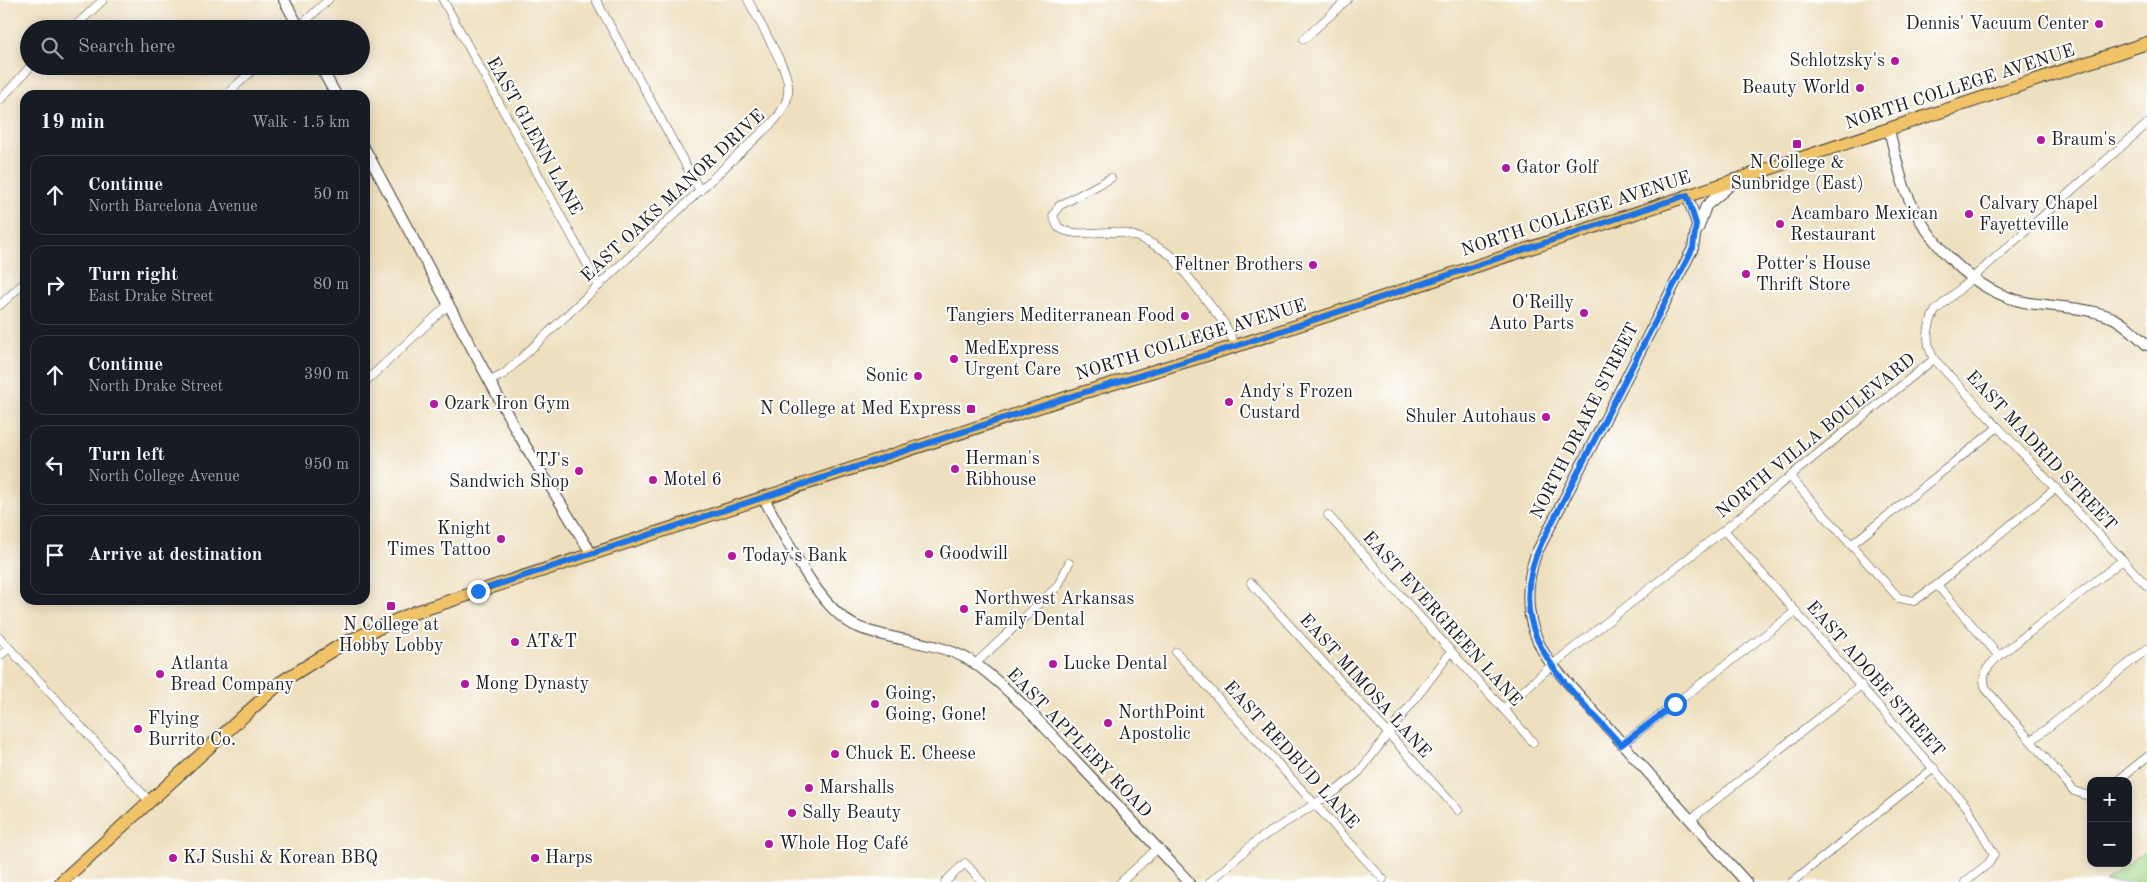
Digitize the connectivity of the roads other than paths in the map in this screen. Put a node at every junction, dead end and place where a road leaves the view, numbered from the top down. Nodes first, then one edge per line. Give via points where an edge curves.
1 (103, 0) edge
2 (284, 0) edge
3 (328, 0) edge
4 (443, 0) edge
5 (596, 0) edge
6 (748, 0) edge
7 (1347, 0) edge
8 (82, 20) edge
9 (295, 20) edge
10 (307, 20) edge
11 (1304, 39) dead end
12 (2147, 44) edge
13 (22, 75) edge
14 (247, 75) edge
15 (325, 75) edge
16 (231, 90) edge
17 (333, 90) edge
18 (1, 97) edge
19 (2147, 124) edge
20 (1889, 130) junction
21 (370, 158) edge
22 (1111, 178) dead end
23 (1739, 178) junction
24 (700, 191) junction
25 (1687, 195) junction
26 (1697, 232) junction
27 (1972, 276) junction
28 (599, 286) junction
29 (20, 287) edge
30 (449, 304) junction
31 (0, 305) edge
32 (2147, 345) edge
33 (1236, 346) junction
34 (1934, 359) junction
35 (370, 377) edge
36 (490, 381) junction
37 (1998, 427) junction
38 (1790, 477) junction
39 (2056, 488) junction
40 (763, 497) junction
41 (1328, 515) dead end
42 (1724, 530) junction
43 (1851, 545) junction
44 (591, 553) junction
45 (2123, 560) junction
46 (1069, 563) dead end
47 (1251, 583) dead end
48 (1937, 585) junction
49 (2147, 586) edge
50 (1796, 612) junction
51 (0, 638) edge
52 (9, 648) junction
53 (2147, 649) edge
54 (1176, 652) dead end
55 (1451, 652) junction
56 (0, 656) edge
57 (1999, 656) junction
58 (975, 664) junction
59 (1552, 665) junction
60 (1861, 685) junction
61 (1503, 709) junction
62 (1389, 735) junction
63 (2031, 741) junction
64 (1533, 742) dead end
65 (1621, 745) junction
66 (2147, 757) edge
67 (1934, 768) junction
68 (2122, 777) edge
69 (2087, 796) edge
70 (149, 801) junction
71 (1314, 804) junction
72 (1458, 810) dead end
73 (1690, 820) junction
74 (1158, 848) junction
75 (1383, 880) dead end
76 (1743, 881) edge
77 (61, 882) edge
78 (945, 882) edge
79 (982, 882) edge
80 (1121, 882) edge
81 (1189, 882) edge
82 (1210, 882) edge
83 (1792, 882) edge
84 (1965, 882) edge

1 - 8 street
2 - 9 street
3 - 10 street
4 - 28 street, EAST GLENN LANE
5 - 24 street
6 - 24 street, EAST OAKS MANOR DRIVE via 786,70 787,100 773,122
7 - 11 street
12 - 20 main road, NORTH COLLEGE AVENUE
13 - 18 street
14 - 16 street
15 - 17 street
19 - 27 street, NORTH VILLA BOULEVARD
20 - 23 main road, NORTH COLLEGE AVENUE
20 - 27 street via 1904,188 1918,216 1944,251
21 - 30 street
22 - 33 street via 1059,206 1053,216 1058,227 1071,232 1116,232 1160,248 1172,256 1224,323
23 - 25 main road, NORTH COLLEGE AVENUE
23 - 26 street, NORTH DRAKE STREET via 1706,206
24 - 28 street, EAST OAKS MANOR DRIVE
25 - 26 street
25 - 33 main road, NORTH COLLEGE AVENUE
26 - 59 street, NORTH DRAKE STREET via 1693,248 1532,566 1527,587 1528,612 1535,636
27 - 32 street via 1995,292 2018,301 2111,317
27 - 34 street, NORTH VILLA BOULEVARD via 1940,305 1931,318 1927,343
28 - 36 street, EAST OAKS MANOR DRIVE via 504,374
29 - 31 street
30 - 35 street
30 - 36 street
33 - 40 main road, NORTH COLLEGE AVENUE
34 - 37 street, EAST MADRID STREET
34 - 38 street, NORTH VILLA BOULEVARD
36 - 44 street
37 - 39 street, EAST MADRID STREET
37 - 43 street
38 - 42 street, NORTH VILLA BOULEVARD
38 - 43 street
39 - 45 street, EAST MADRID STREET
39 - 48 street
40 - 44 main road, NORTH COLLEGE AVENUE
40 - 58 street, EAST APPLEBY ROAD via 816,588 841,617 859,627 934,645
41 - 55 street, EAST EVERGREEN LANE
42 - 50 street, EAST ADOBE STREET
42 - 59 street, NORTH VILLA BOULEVARD
43 - 48 street via 1899,598 1914,601
44 - 70 main road, NORTH COLLEGE AVENUE via 413,613 322,655 260,698
45 - 49 street, EAST MADRID STREET
45 - 57 street
46 - 58 street via 1058,586
47 - 62 street, EAST MIMOSA LANE
48 - 57 street
50 - 60 street, EAST ADOBE STREET
50 - 65 street
51 - 52 street
52 - 56 street
52 - 70 street
53 - 63 street
54 - 71 street, EAST REDBUD LANE
55 - 61 street, EAST EVERGREEN LANE
55 - 62 street
57 - 63 street via 1986,669 1983,683
58 - 74 street, EAST APPLEBY ROAD via 1030,712
59 - 61 street, NORTH VILLA BOULEVARD
59 - 65 street, NORTH DRAKE STREET
60 - 67 street, EAST ADOBE STREET
60 - 73 street
61 - 64 street, EAST EVERGREEN LANE
62 - 71 street via 1350,781
62 - 72 street, EAST MIMOSA LANE
63 - 69 street via 2074,791
65 - 73 street, NORTH DRAKE STREET
66 - 68 street
67 - 83 street
67 - 84 street, EAST ADOBE STREET via 1967,807 1994,854 1989,864
70 - 77 main road, NORTH COLLEGE AVENUE
71 - 75 street, EAST REDBUD LANE
71 - 82 street via 1256,841
73 - 76 street, NORTH DRAKE STREET
74 - 80 street
74 - 81 street, EAST APPLEBY ROAD
78 - 79 street via 964,864

